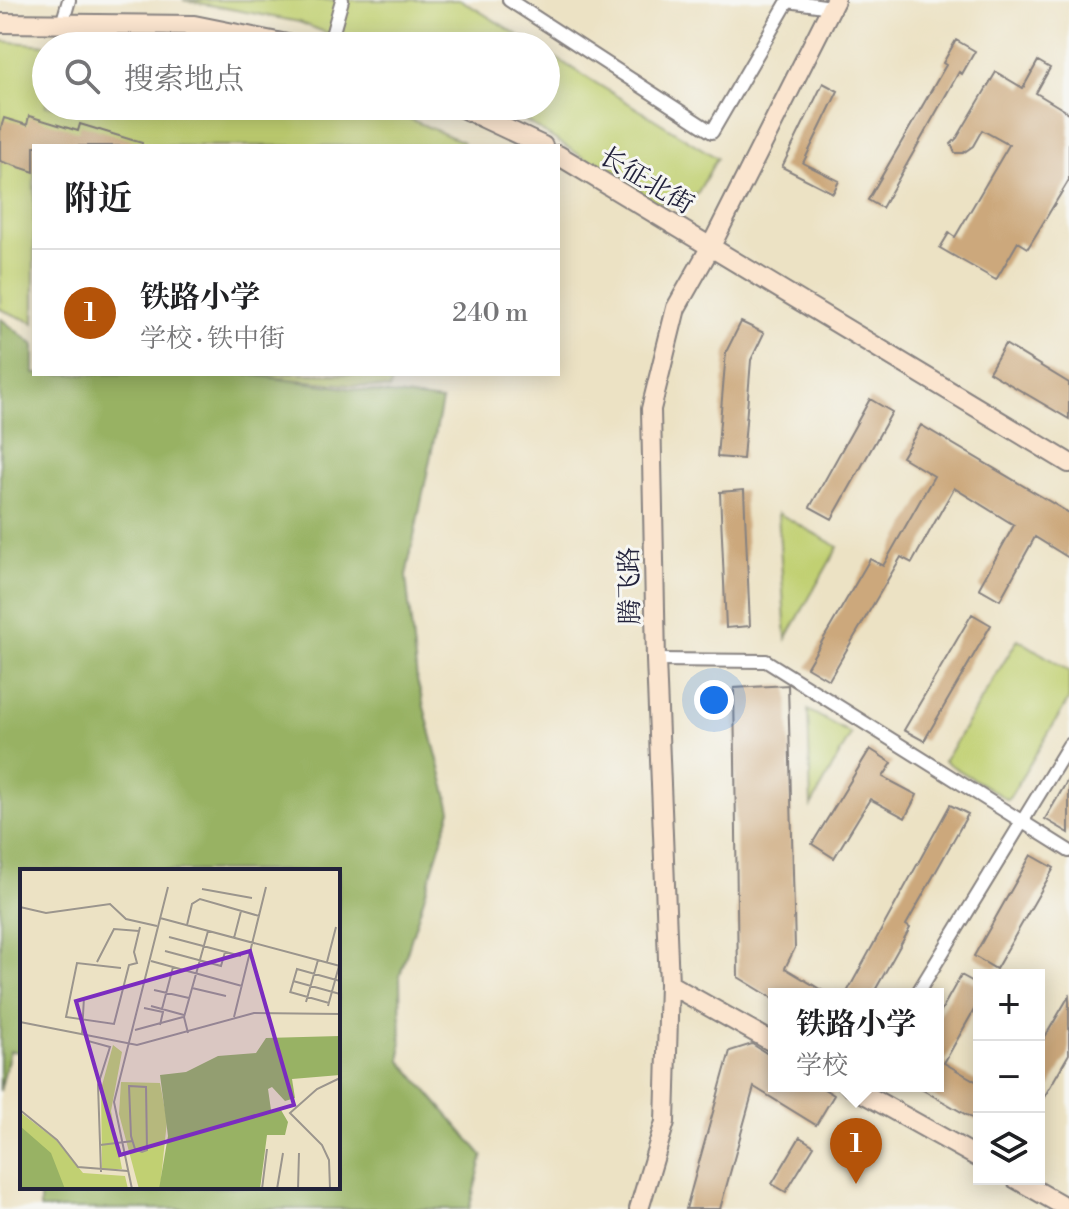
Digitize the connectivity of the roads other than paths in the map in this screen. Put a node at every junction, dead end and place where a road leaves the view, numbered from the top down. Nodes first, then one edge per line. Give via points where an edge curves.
1 (69, 0) edge
2 (342, 0) edge
3 (509, 0) edge
4 (833, 4) edge
5 (0, 23) edge
6 (62, 24) junction
7 (228, 32) edge
8 (333, 32) edge
9 (558, 32) edge
10 (560, 33) edge
11 (488, 120) edge
12 (539, 144) edge
13 (560, 156) edge
14 (710, 248) junction
15 (1069, 463) edge
16 (656, 660) junction
17 (1069, 745) edge
18 (1022, 822) junction
19 (1069, 851) edge
20 (669, 984) junction
21 (921, 988) edge
22 (768, 1040) edge
23 (864, 1092) edge
24 (973, 1155) edge
25 (1027, 1185) edge
26 (639, 1209) edge
27 (1069, 1209) edge

1 - 6 street
2 - 8 street
3 - 9 street
4 - 10 street via 788,1 712,132
4 - 14 street, 腾飞路
5 - 6 street
6 - 7 street via 194,25
11 - 12 street
13 - 14 street, 长征北街
14 - 15 street, 长征北街
14 - 16 street, 腾飞路 via 676,308 651,409
16 - 18 street via 766,661
16 - 20 street, 腾飞路
17 - 18 street
18 - 19 street
18 - 21 street
20 - 22 street
20 - 26 street, 腾飞路 via 665,1122
23 - 24 street
25 - 27 street

